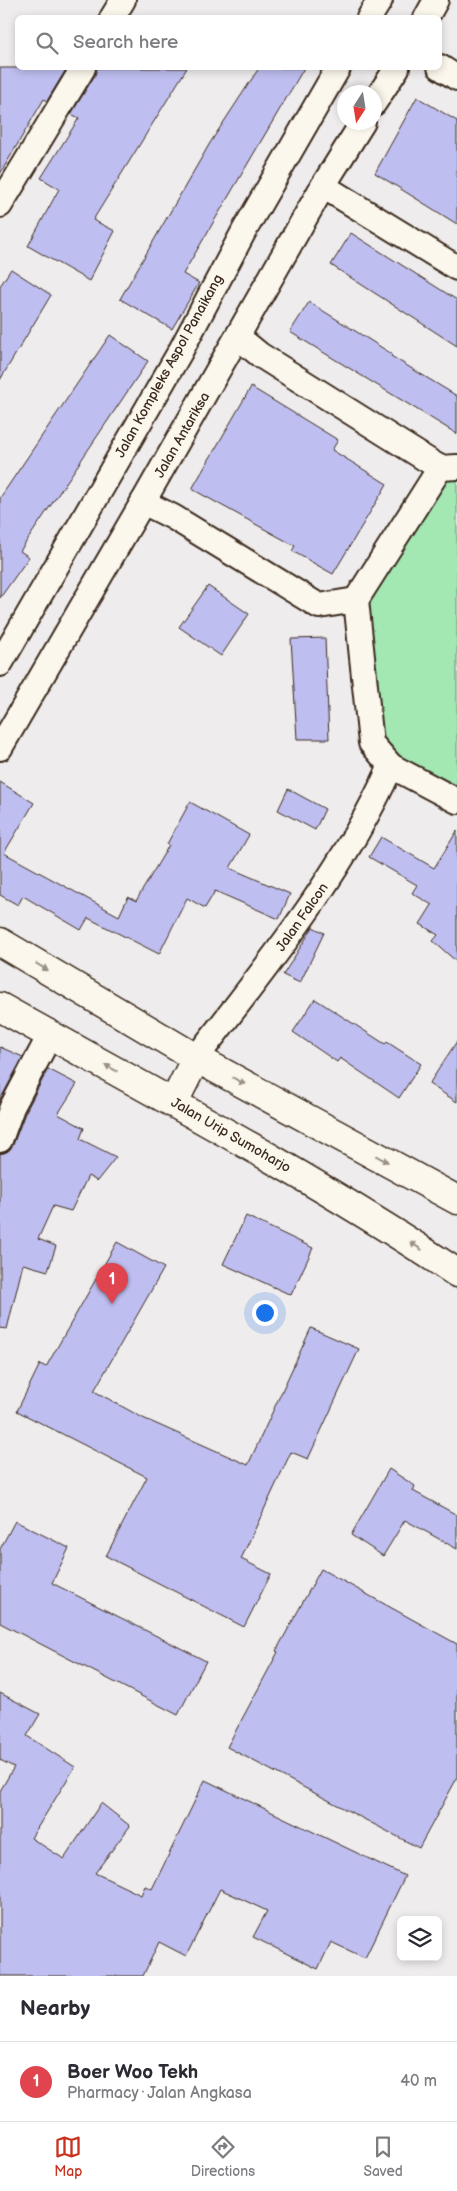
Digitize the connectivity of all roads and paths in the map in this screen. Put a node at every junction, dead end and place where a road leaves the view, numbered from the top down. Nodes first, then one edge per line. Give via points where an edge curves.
1 (123, 0) edge
2 (380, 0) edge
3 (436, 0) edge
4 (114, 15) edge
5 (371, 15) edge
6 (428, 15) edge
7 (442, 68) edge
8 (82, 70) edge
9 (337, 70) edge
10 (396, 70) edge
11 (457, 78) edge
12 (382, 91) edge
13 (357, 130) edge
14 (323, 186) junction
15 (0, 204) edge
16 (457, 268) edge
17 (238, 337) junction
18 (448, 468) edge
19 (144, 502) junction
20 (356, 600) junction
21 (0, 664) edge
22 (0, 748) edge
23 (391, 766) junction
24 (457, 801) edge
25 (0, 942) edge
26 (0, 1007) edge
27 (50, 1035) junction
28 (196, 1058) junction
29 (174, 1102) junction
30 (0, 1140) edge
31 (454, 1192) edge
32 (457, 1273) edge

1 - 4 street
2 - 5 street
3 - 6 street
7 - 11 street
8 - 15 street
9 - 21 street, Jalan Kompleks Aspol Panaikang via 244,231 180,352
10 - 12 street
13 - 14 street, Jalan Antariksa
14 - 16 street
14 - 17 street, Jalan Antariksa
17 - 18 street via 260,355
17 - 19 street, Jalan Antariksa
18 - 20 street
19 - 20 street via 319,606
19 - 22 street, Jalan Antariksa
20 - 23 street via 371,743
23 - 24 street
23 - 28 street, Jalan Falcon via 345,856 266,969
25 -> 28 highway
26 - 27 highway, Jalan Urip Sumoharjo
29 -> 27 highway, Jalan Urip Sumoharjo
27 - 30 street via 12,1106
28 - 29 highway
28 -> 31 highway
32 -> 29 highway, Jalan Urip Sumoharjo via 398,1234

